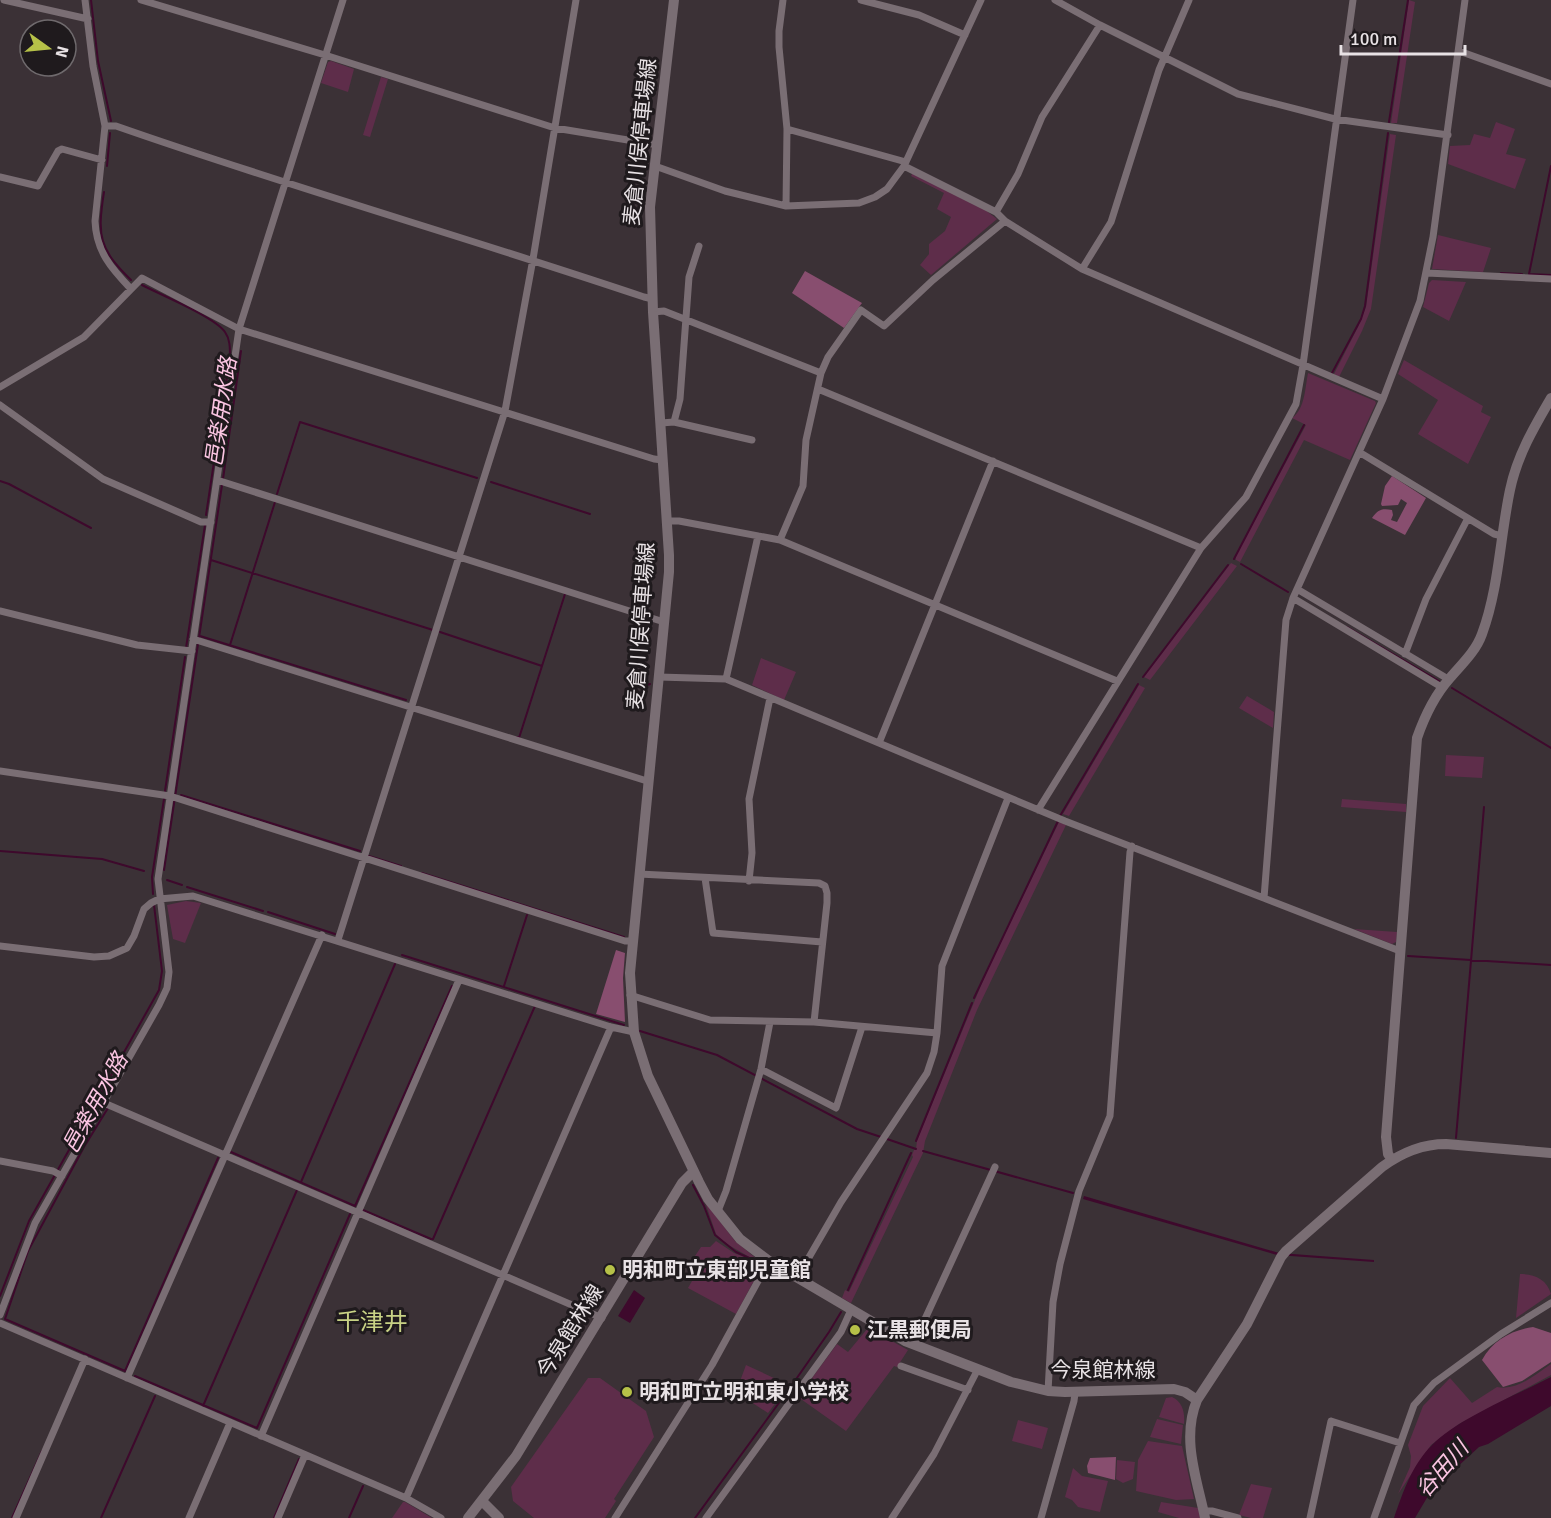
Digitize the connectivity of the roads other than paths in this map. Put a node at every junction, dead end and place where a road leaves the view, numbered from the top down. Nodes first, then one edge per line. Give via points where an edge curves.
1 (4, 0) edge
2 (86, 0) edge
3 (141, 0) edge
4 (343, 0) edge
5 (576, 0) edge
6 (674, 0) edge
7 (783, 0) edge
8 (861, 0) edge
9 (981, 0) edge
10 (1055, 0) edge
11 (1189, 0) edge
12 (1353, 0) edge
13 (1465, 0) edge
14 (88, 19) junction
15 (1100, 25) junction
16 (965, 35) junction
17 (1459, 51) junction
18 (325, 55) junction
19 (1165, 57) junction
20 (1551, 84) edge
21 (1335, 119) junction
22 (105, 126) junction
23 (555, 128) junction
24 (788, 129) junction
25 (1448, 135) junction
26 (658, 145) junction
27 (102, 160) junction
28 (905, 164) junction
29 (655, 166) junction
30 (0, 177) edge
31 (285, 180) junction
32 (786, 206) junction
33 (996, 212) junction
34 (1005, 221) junction
35 (699, 246) dead end
36 (533, 260) junction
37 (1082, 269) junction
38 (1427, 273) junction
39 (1551, 279) edge
40 (131, 289) junction
41 (653, 298) junction
42 (654, 312) junction
43 (685, 321) junction
44 (239, 329) junction
45 (1303, 365) junction
46 (821, 374) junction
47 (0, 387) edge
48 (818, 389) junction
49 (1551, 398) edge
50 (1383, 399) junction
51 (0, 405) edge
52 (505, 411) junction
53 (674, 422) junction
54 (660, 423) junction
55 (752, 440) dead end
56 (1359, 452) junction
57 (663, 460) junction
58 (993, 461) junction
59 (217, 480) junction
60 (1468, 519) junction
61 (667, 521) junction
62 (211, 522) junction
63 (758, 536) junction
64 (1502, 536) junction
65 (780, 540) junction
66 (1201, 548) junction
67 (461, 556) junction
68 (1297, 590) junction
69 (1293, 598) junction
70 (936, 605) junction
71 (0, 611) edge
72 (664, 622) junction
73 (193, 639) junction
74 (192, 651) junction
75 (1405, 654) junction
76 (659, 677) junction
77 (726, 679) junction
78 (1117, 681) junction
79 (1445, 684) junction
80 (770, 698) junction
81 (412, 708) junction
82 (879, 743) junction
83 (0, 771) edge
84 (647, 781) junction
85 (170, 796) junction
86 (1008, 798) junction
87 (1038, 810) junction
88 (1132, 846) junction
89 (363, 857) junction
90 (639, 874) junction
91 (705, 878) junction
92 (749, 881) junction
93 (1264, 898) junction
94 (159, 899) junction
95 (322, 935) junction
96 (338, 940) junction
97 (632, 941) junction
98 (822, 942) junction
99 (0, 946) edge
100 (1400, 951) junction
101 (459, 980) junction
102 (630, 995) junction
103 (770, 1022) junction
104 (814, 1022) junction
105 (611, 1027) junction
106 (862, 1027) junction
107 (634, 1032) junction
108 (937, 1033) junction
109 (761, 1069) junction
110 (104, 1102) junction
111 (1551, 1153) edge
112 (224, 1155) junction
113 (1392, 1160) junction
114 (0, 1161) edge
115 (995, 1167) dead end
116 (693, 1172) junction
117 (58, 1174) junction
118 (718, 1211) junction
119 (357, 1212) junction
120 (769, 1262) junction
121 (502, 1275) junction
122 (797, 1278) junction
123 (1551, 1303) edge
124 (851, 1310) junction
125 (0, 1315) edge
126 (602, 1318) junction
127 (0, 1323) edge
128 (913, 1345) junction
129 (85, 1359) junction
130 (901, 1366) dead end
131 (978, 1369) junction
132 (127, 1378) junction
133 (968, 1390) junction
134 (1048, 1391) junction
135 (1075, 1393) junction
136 (1197, 1400) junction
137 (230, 1423) junction
138 (261, 1436) junction
139 (1400, 1443) junction
140 (305, 1455) junction
141 (406, 1497) junction
142 (482, 1501) junction
143 (1204, 1514) edge
144 (16, 1518) edge
145 (189, 1518) edge
146 (278, 1518) edge
147 (441, 1518) edge
148 (468, 1518) edge
149 (499, 1518) edge
150 (615, 1518) edge
151 (706, 1518) edge
152 (892, 1518) edge
153 (1041, 1518) edge
154 (1238, 1518) edge
155 (1310, 1518) edge
156 (1374, 1518) edge

1 - 14 street
2 - 14 street
3 - 18 street
4 - 18 street
5 - 23 street
6 - 26 main road, 麦倉川俣停車場線
7 - 24 street via 779,47
8 - 16 street via 919,15
9 - 16 street
10 - 15 street
11 - 19 street
12 - 21 street
13 - 17 street
14 - 22 street
15 - 19 street
15 - 33 street via 1042,117 1018,174
16 - 28 street
17 - 20 street
17 - 25 street
18 - 23 street
18 - 31 street
19 - 21 street via 1238,94
19 - 37 street via 1111,222
21 - 25 street
21 - 45 street
22 - 27 street
22 - 31 street via 116,126
23 - 26 street
23 - 36 street
24 - 28 street
24 - 32 street
25 - 38 street
26 - 29 main road, 麦倉川俣停車場線
27 - 30 street via 62,149 38,186
27 - 40 street via 95,233 109,266
28 - 32 street via 887,189 859,203
28 - 33 street
29 - 32 street via 725,191
29 - 41 main road, 麦倉川俣停車場線 via 650,207
31 - 36 street
31 - 44 street
33 - 34 street
34 - 37 street
34 - 46 street via 884,326 861,310 828,357
35 - 43 street via 690,277
36 - 41 street
36 - 52 street
37 - 45 street
38 - 39 street
38 - 50 street
40 - 44 street via 142,278
40 - 47 street via 84,337
41 - 42 main road, 麦倉川俣停車場線
42 - 43 street via 664,311
42 - 54 main road, 麦倉川俣停車場線
43 - 46 street
43 - 53 street via 680,399
44 - 52 street
44 - 59 street
45 - 50 street
45 - 66 street via 1296,404 1246,497
46 - 48 street
48 - 58 street
48 - 65 street via 806,440 803,486
49 - 64 main road via 1518,463
50 - 56 street
51 - 62 street via 103,479 201,522
52 - 57 street
52 - 67 street
53 - 54 street
53 - 55 street
54 - 57 main road, 麦倉川俣停車場線
56 - 60 street
56 - 68 street
57 - 61 main road, 麦倉川俣停車場線
58 - 66 street
58 - 70 street
59 - 62 street
59 - 67 street
60 - 64 street
60 - 75 street via 1426,599
61 - 63 street
61 - 72 main road, 麦倉川俣停車場線 via 669,555
62 - 73 street
63 - 65 street
63 - 77 street
64 - 79 main road via 1481,637
65 - 70 street
66 - 78 street
67 - 72 street
67 - 81 street
68 - 69 street
68 - 75 street
69 - 79 street
69 - 93 street via 1286,620
70 - 78 street
70 - 82 street
71 - 74 street via 137,645
72 - 76 main road, 麦倉川俣停車場線
73 - 74 street
73 - 81 street
74 - 85 street
75 - 79 street
76 - 77 street
76 - 84 main road, 麦倉川俣停車場線
77 - 80 street
78 - 87 street
79 - 100 main road via 1427,709 1417,738
80 - 82 street
80 - 92 street via 749,799
81 - 84 street
81 - 89 street
82 - 86 street
83 - 85 street
84 - 90 main road, 麦倉川俣停車場線
85 - 89 street
85 - 94 street via 158,879
86 - 87 street
86 - 108 street via 942,966
87 - 88 street
88 - 93 street
88 - 134 street via 1110,1116 1079,1191 1060,1264 1053,1302
89 - 96 street
89 - 97 street
90 - 91 street
90 - 97 main road, 麦倉川俣停車場線
91 - 92 street
91 - 98 street via 713,933
92 - 98 street via 825,886
93 - 100 street
94 - 95 street via 193,896
94 - 99 street via 144,909 127,948 109,956
94 - 110 street via 169,972 167,988
95 - 96 street
95 - 112 street
96 - 101 street
97 - 102 main road, 麦倉川俣停車場線
98 - 104 street
100 - 113 main road via 1386,1137
101 - 105 street
101 - 119 street
102 - 103 street via 710,1020
102 - 107 main road, 麦倉川俣停車場線
103 - 104 street
103 - 109 street
104 - 106 street
105 - 107 street
105 - 121 street
106 - 108 street
106 - 109 street via 836,1108
107 - 116 main road, 麦倉川俣停車場線 via 648,1076
108 - 122 street via 922,1083 842,1202
109 - 118 street
110 - 112 street
110 - 117 street
111 - 113 main road via 1436,1144
112 - 119 street
112 - 132 street
113 - 136 main road via 1286,1251 1241,1334
114 - 117 street
115 - 128 street
116 - 118 main road, 今泉館林線
116 - 126 main road, 今泉館林線 via 682,1183
117 - 125 street
118 - 120 main road, 今泉館林線 via 740,1239
119 - 121 street
119 - 138 street
120 - 122 main road, 今泉館林線
120 - 150 street via 712,1365
121 - 126 street
121 - 141 street
122 - 124 main road, 今泉館林線
123 - 139 street via 1434,1383 1414,1405
124 - 128 main road, 今泉館林線
124 - 151 street via 836,1340
126 - 142 main road, 今泉館林線 via 516,1456
127 - 129 street
128 - 131 main road, 今泉館林線
129 - 132 street
129 - 144 street
130 - 133 street
131 - 133 street
131 - 134 main road, 今泉館林線
132 - 137 street
133 - 152 street via 934,1454
134 - 135 main road, 今泉館林線
135 - 136 main road, 今泉館林線 via 1174,1389
135 - 153 street
136 - 143 main road via 1189,1438
137 - 138 street
137 - 145 street
138 - 140 street
139 - 155 street via 1331,1421
139 - 156 street
140 - 141 street
140 - 146 street
141 - 147 street
142 - 148 main road, 今泉館林線
142 - 149 main road
143 - 154 street via 1212,1511

